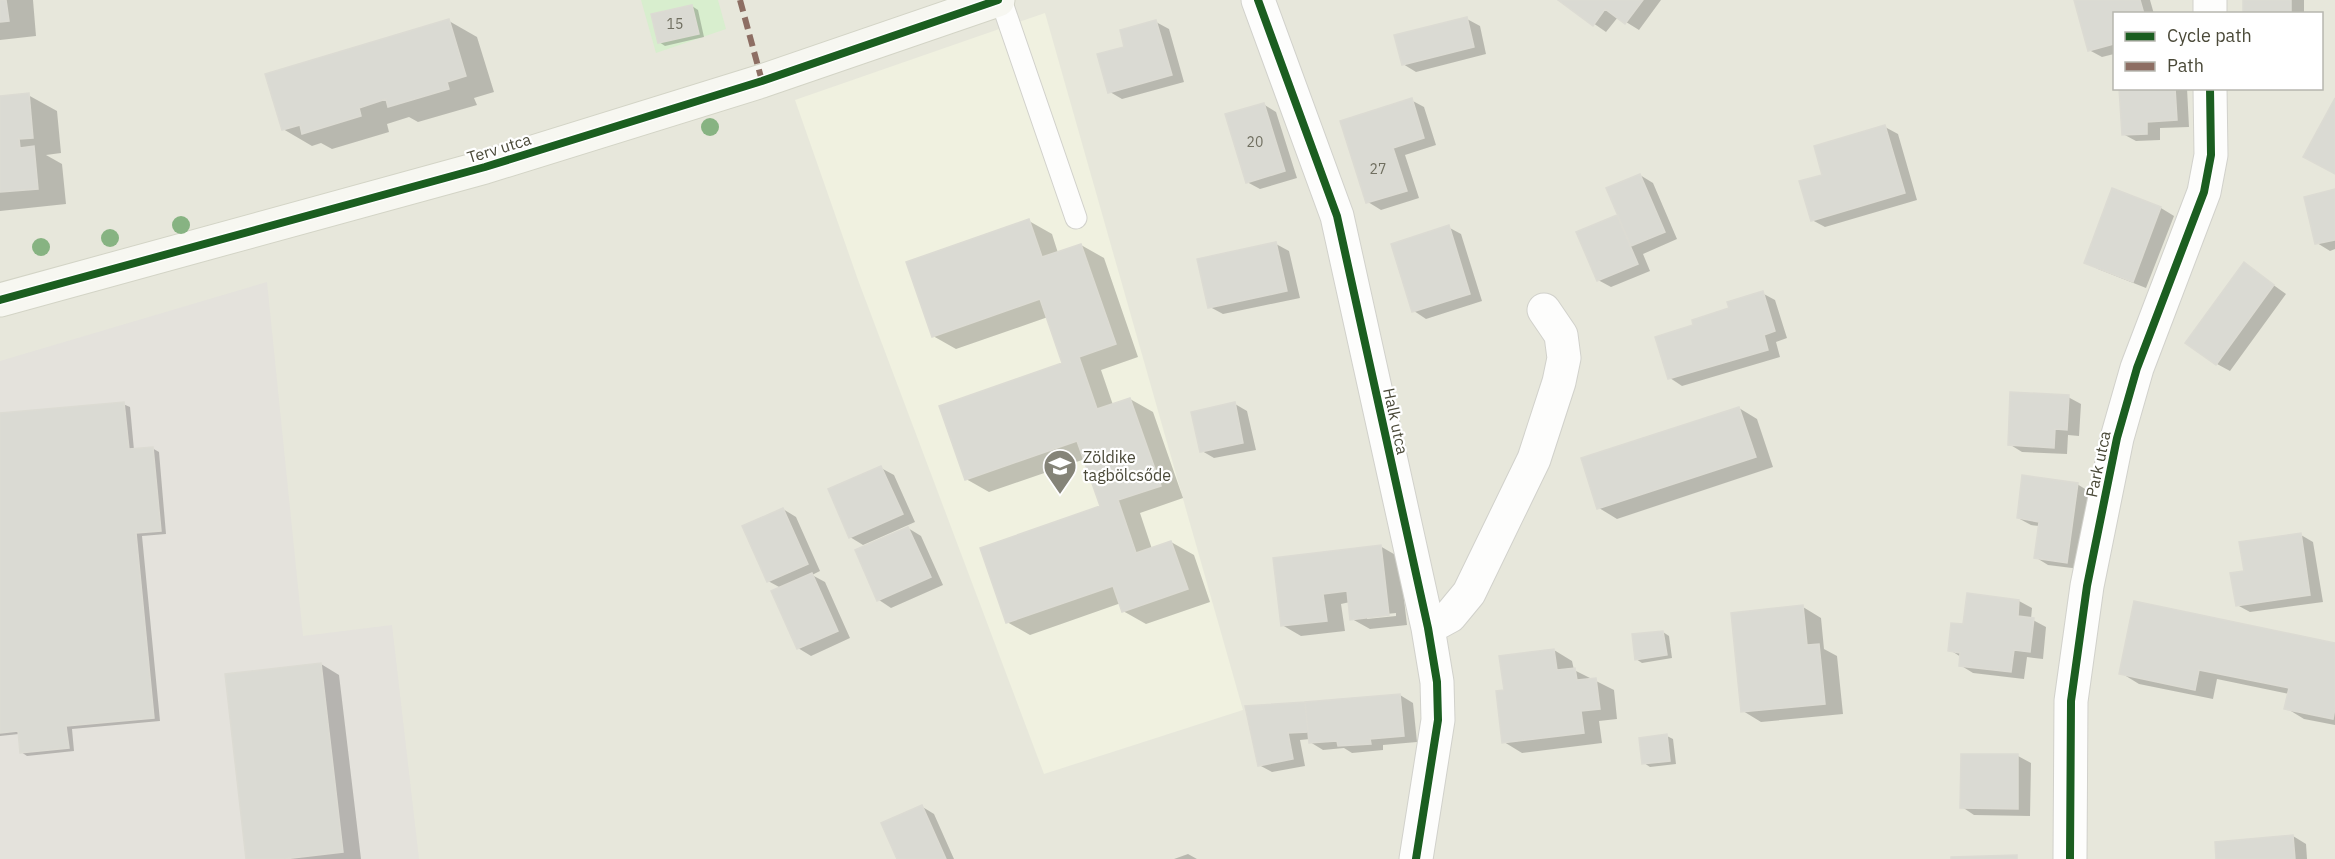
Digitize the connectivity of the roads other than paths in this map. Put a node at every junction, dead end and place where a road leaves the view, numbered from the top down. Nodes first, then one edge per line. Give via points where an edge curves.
1 (1000, 0) edge
2 (1258, 0) edge
3 (2210, 90) edge
4 (1076, 218) dead end
5 (0, 300) edge
6 (1544, 310) dead end
7 (1428, 628) junction
8 (1416, 859) edge
9 (2070, 859) edge

1 - 4 lane
1 - 5 street, Terv utca via 762,81 486,167
2 - 7 street, Halk utca via 1337,216
3 - 9 street, Park utca via 2211,155 2204,192 2136,368 2116,438 2087,586 2071,701
6 - 7 street via 1561,335 1564,358 1534,459 1469,593 1450,616
7 - 8 street, Halk utca via 1437,682 1438,720

